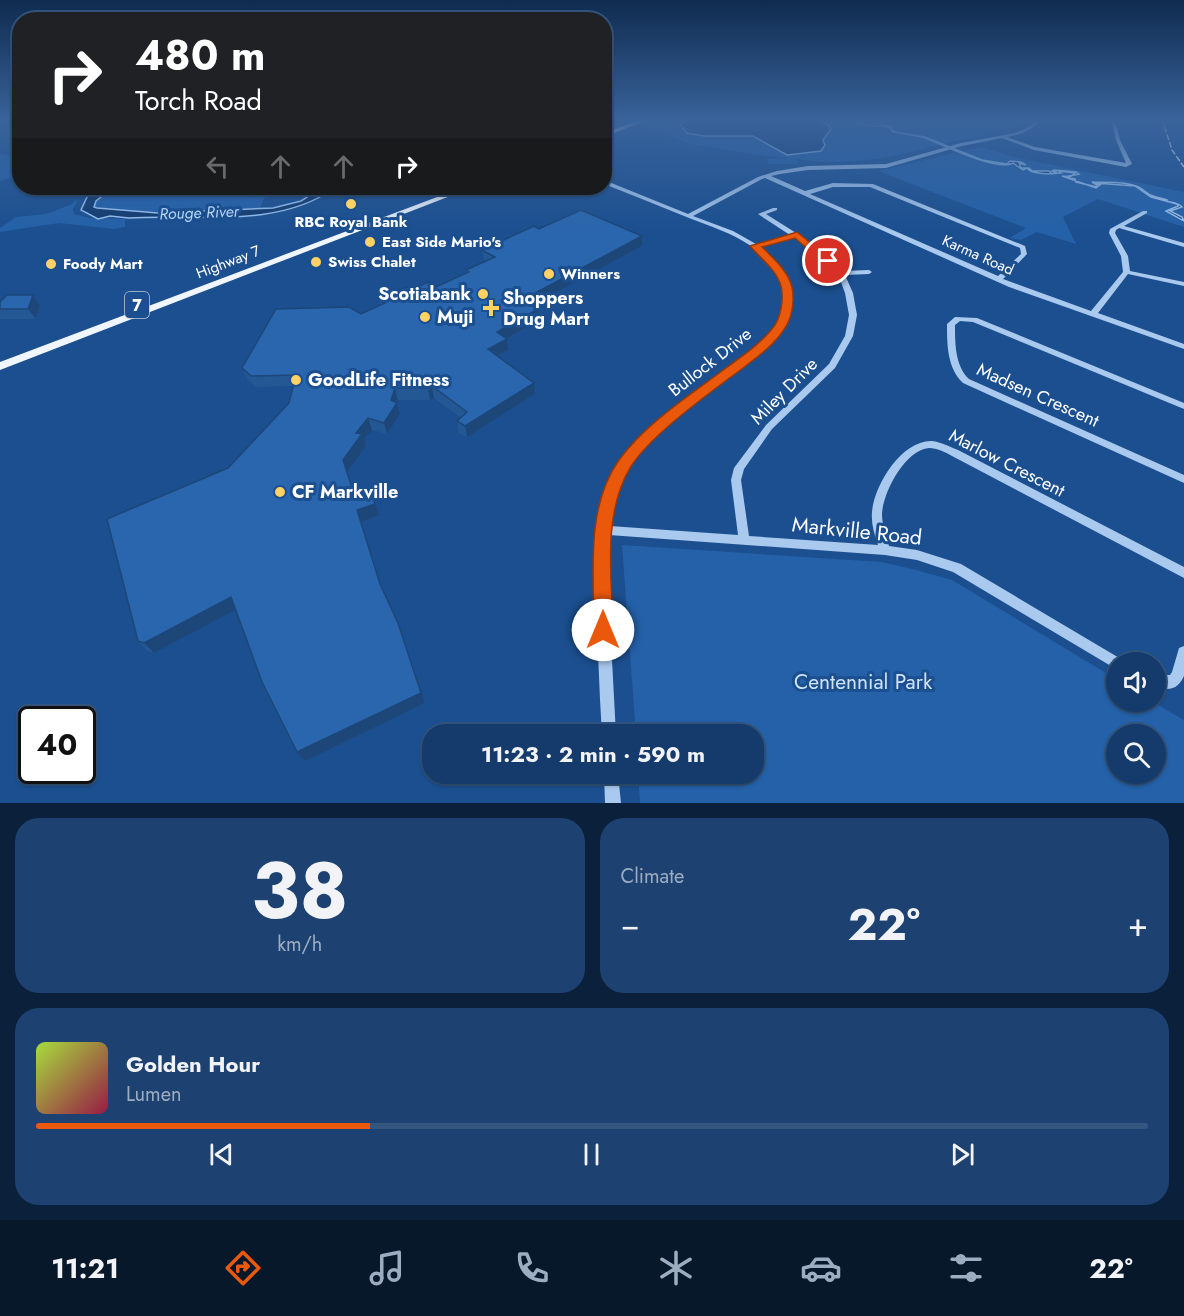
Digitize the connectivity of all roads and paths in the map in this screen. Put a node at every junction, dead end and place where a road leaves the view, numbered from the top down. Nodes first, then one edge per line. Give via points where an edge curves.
1 (920, 156) edge
2 (1080, 156) edge
3 (1126, 156) edge
4 (765, 176) junction
5 (612, 185) edge
6 (805, 193) junction
7 (435, 195) edge
8 (449, 195) edge
9 (776, 209) dead end
10 (1145, 212) dead end
11 (688, 216) junction
12 (1119, 226) junction
13 (797, 235) junction
14 (1184, 245) edge
15 (755, 246) junction
16 (870, 272) dead end
17 (1126, 272) junction
18 (841, 273) junction
19 (999, 279) junction
20 (1184, 284) edge
21 (1093, 314) junction
22 (1184, 347) edge
23 (0, 357) edge
24 (0, 366) edge
25 (1184, 406) edge
26 (1184, 479) edge
27 (603, 530) junction
28 (744, 541) junction
29 (885, 550) junction
30 (1184, 573) edge
31 (1184, 652) edge
32 (1106, 657) edge
33 (1166, 682) edge
34 (608, 724) edge
35 (612, 784) edge
36 (613, 803) edge

1 - 4 street via 886,166 808,168
2 - 3 street via 1126,165 1129,164
4 - 6 street, Karma Road
4 - 11 street
5 - 11 street, Bullock Drive
6 - 19 street, Karma Road
6 - 19 street via 833,185 871,186 1023,247 1024,254
7 - 23 main road, Highway 7 / 7
8 - 24 main road, Highway 7 / 7
9 - 13 street, Miley Drive via 760,214
10 - 12 street
11 - 15 street, Bullock Drive
12 - 14 street
12 - 17 street via 1112,233 1124,253
13 - 15 street
13 - 18 street, Miley Drive
15 - 27 street, Bullock Drive via 778,269 786,286 784,319 753,355 686,405 635,451 608,500
16 - 18 street
17 - 20 street
17 - 21 street
18 - 28 street, Miley Drive via 853,315 842,350 832,366 757,441 739,468 736,480
19 - 21 street, Karma Road
21 - 22 street, Karma Road
25 - 26 street, Madsen Crescent via 974,320 951,324 959,377
27 - 28 street, Markville Road
27 - 34 street, Bullock Drive via 603,650
28 - 29 street, Markville Road
29 - 30 street, Marlow Crescent via 878,526 881,494 906,456 929,444 954,453
29 - 32 street, Markville Road via 957,568
31 - 33 street via 1178,675 1173,682
35 - 36 street

